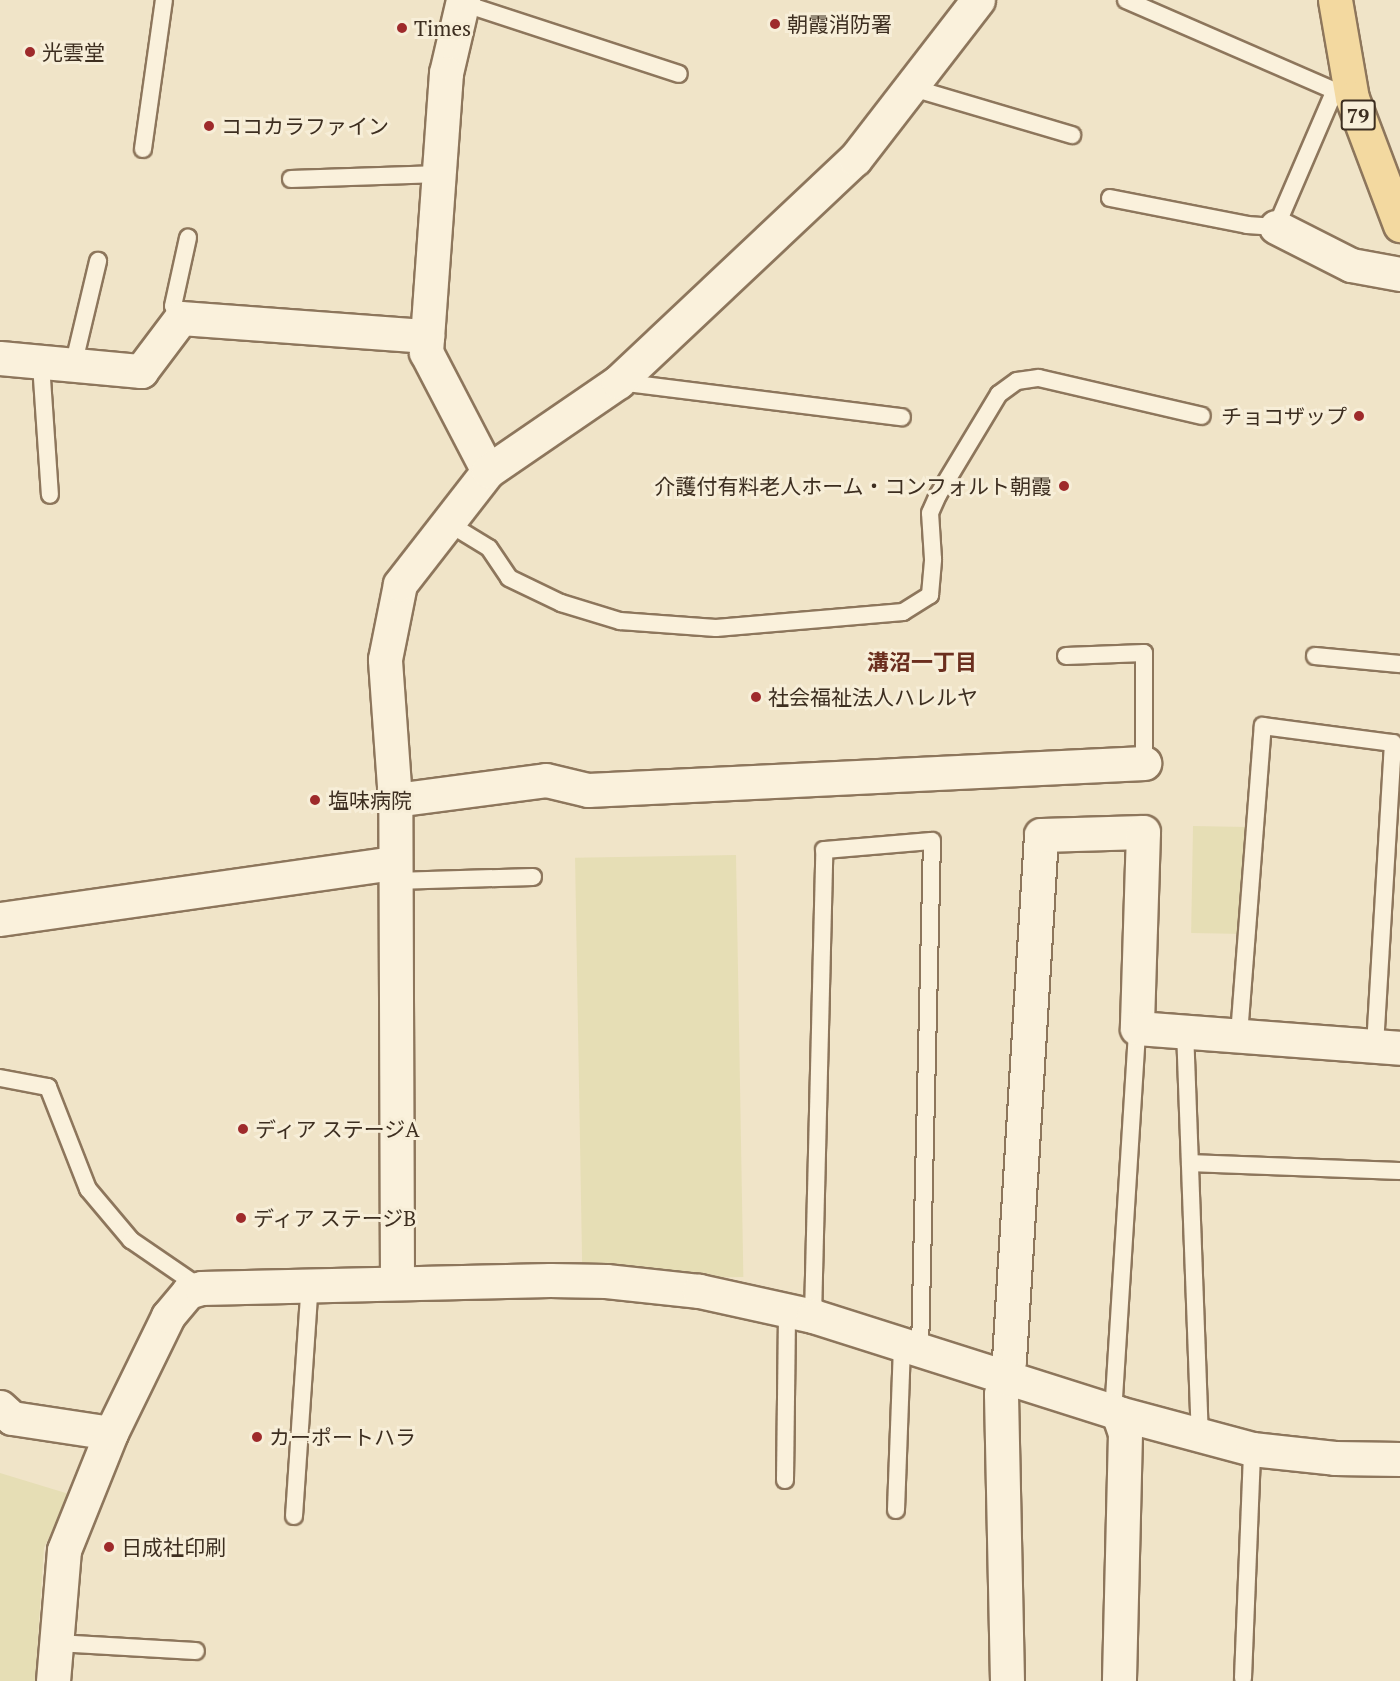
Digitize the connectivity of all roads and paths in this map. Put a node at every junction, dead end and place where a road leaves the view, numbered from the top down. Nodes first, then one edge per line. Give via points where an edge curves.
1 (164, 0) edge
2 (978, 0) edge
3 (1126, 0) edge
4 (1335, 0) edge
5 (462, 1) edge
6 (679, 74) dead end
7 (913, 88) junction
8 (1343, 94) junction
9 (1072, 135) dead end
10 (143, 149) dead end
11 (440, 174) junction
12 (291, 179) dead end
13 (1110, 198) dead end
14 (1400, 225) edge
15 (1276, 227) junction
16 (188, 238) dead end
17 (98, 261) dead end
18 (1400, 274) edge
19 (181, 318) junction
20 (427, 336) junction
21 (0, 358) edge
22 (74, 363) junction
23 (41, 364) junction
24 (618, 382) junction
25 (1203, 416) dead end
26 (902, 417) dead end
27 (488, 471) junction
28 (50, 495) dead end
29 (448, 523) junction
30 (1066, 656) dead end
31 (1315, 656) dead end
32 (1400, 663) edge
33 (1144, 763) joint
34 (395, 800) junction
35 (395, 872) junction
36 (533, 877) dead end
37 (0, 919) edge
38 (1137, 1028) junction
39 (1185, 1030) junction
40 (1239, 1035) junction
41 (1388, 1047) edge
42 (0, 1078) edge
43 (1190, 1163) junction
44 (1400, 1171) edge
45 (397, 1282) junction
46 (310, 1284) junction
47 (201, 1288) junction
48 (800, 1313) junction
49 (911, 1346) junction
50 (1005, 1377) junction
51 (0, 1407) edge
52 (1118, 1413) junction
53 (111, 1433) junction
54 (1200, 1437) junction
55 (1252, 1449) junction
56 (1400, 1459) edge
57 (785, 1480) dead end
58 (896, 1510) dead end
59 (294, 1516) dead end
60 (56, 1643) junction
61 (196, 1651) dead end
62 (1243, 1678) dead end
63 (53, 1681) edge
64 (1007, 1681) edge
65 (1119, 1681) edge

1 - 10 lane
2 - 7 street
3 - 8 lane
4 - 8 main road, 79
5 - 6 lane
5 - 11 street via 446,73
7 - 9 lane
7 - 24 street via 855,159
8 - 14 main road, 79
8 - 15 lane
11 - 12 lane
11 - 20 street
13 - 15 lane via 1247,225
15 - 18 street via 1351,265
16 - 19 lane via 173,306
17 - 22 lane
19 - 20 street
19 - 22 street via 141,370
20 - 27 street via 426,352
21 - 23 street
22 - 23 street
23 - 28 lane
24 - 26 lane
24 - 27 street
25 - 29 lane via 1039,378 1017,381 999,394 938,495 930,513 930,595 903,612 716,628 620,621 561,603 509,578 489,548
27 - 29 street
29 - 34 street via 400,584 385,659
30 - 33 lane via 1144,653
31 - 32 lane
33 - 34 street via 588,790 546,780
34 - 35 street
35 - 36 lane
35 - 37 street
35 - 45 street
38 - 39 street
38 - 50 street via 1143,832 1041,835
38 - 52 lane via 1114,1398
39 - 40 street
39 - 43 lane
40 - 41 street
40 - 41 lane via 1263,726 1393,743
42 - 47 lane via 48,1087 88,1189 131,1240
43 - 44 lane
43 - 54 lane
45 - 46 street
45 - 48 street via 606,1281 699,1291
46 - 47 street
46 - 59 lane
47 - 53 street via 177,1301
48 - 49 street
48 - 49 lane via 824,850 932,841
48 - 57 lane
49 - 50 street
49 - 58 lane
50 - 52 street
50 - 64 street via 1001,1394
51 - 53 street via 12,1418
52 - 54 street
52 - 65 street via 1125,1432
53 - 60 street via 64,1550
54 - 55 street
55 - 56 street via 1335,1458
55 - 62 lane
60 - 61 lane
60 - 63 street

